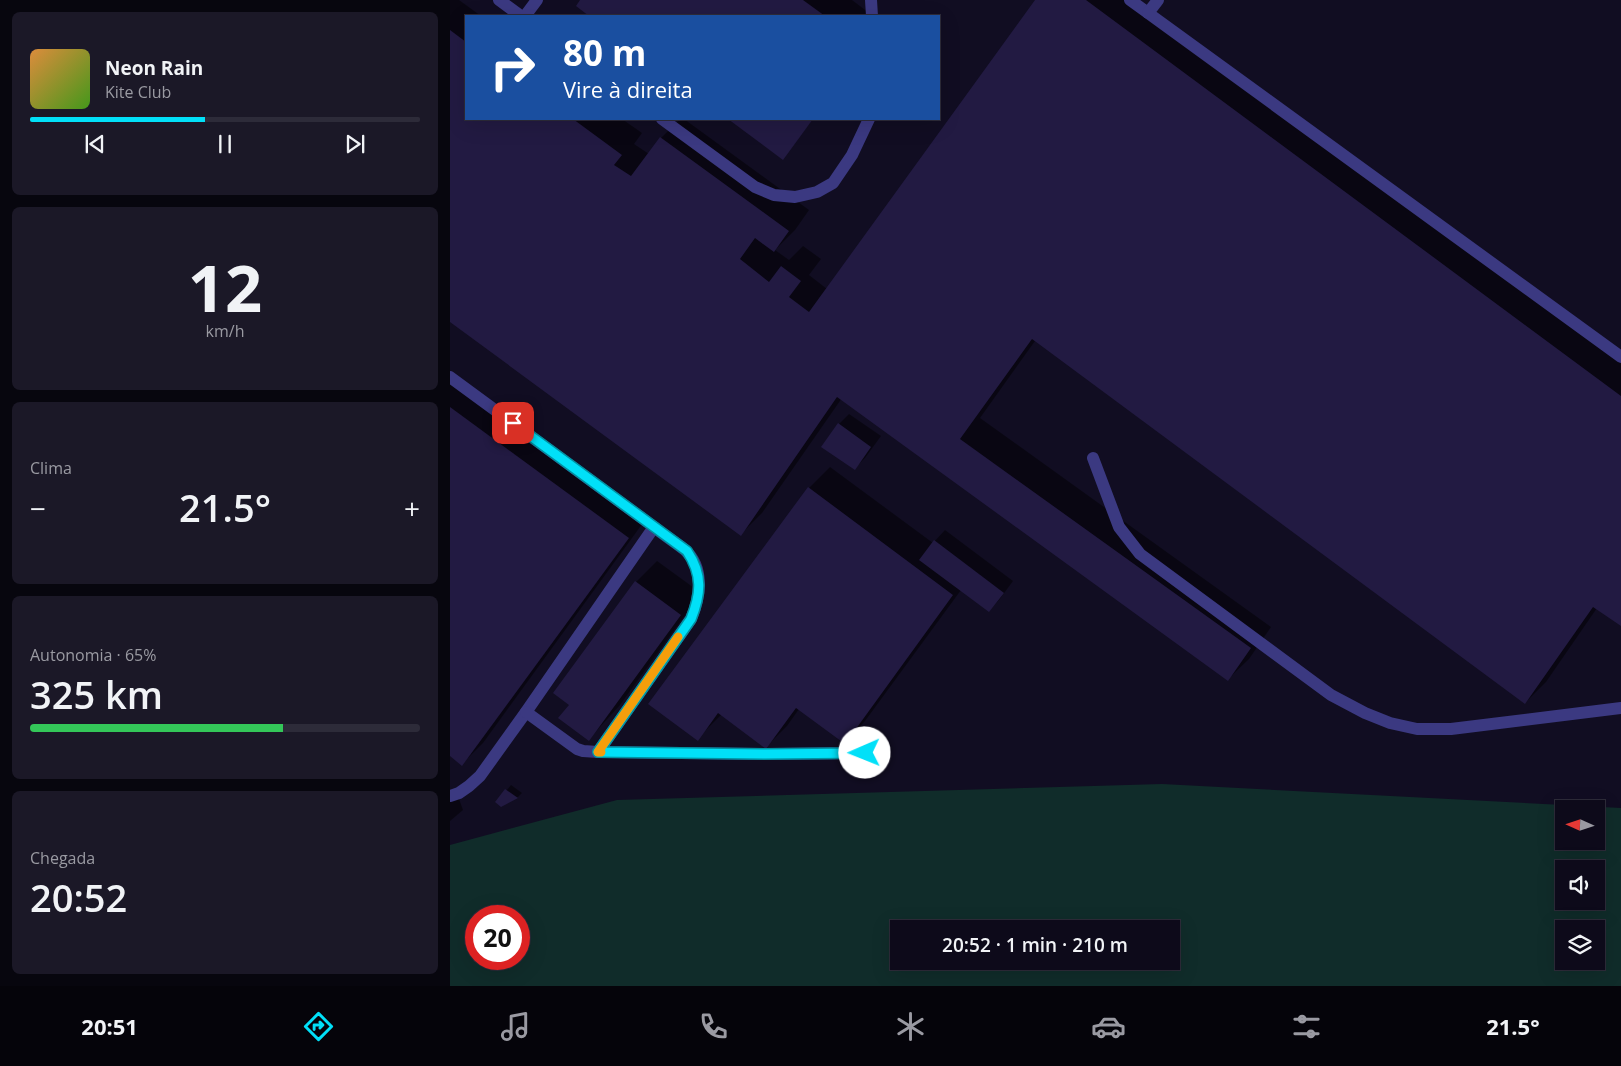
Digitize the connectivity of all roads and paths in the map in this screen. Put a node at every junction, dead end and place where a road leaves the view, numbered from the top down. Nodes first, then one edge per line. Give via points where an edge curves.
1 (499, 0) edge
2 (537, 0) edge
3 (871, 0) edge
4 (1130, 0) edge
5 (1158, 0) edge
6 (1148, 13) junction
7 (522, 15) edge
8 (524, 15) edge
9 (872, 15) edge
10 (663, 120) edge
11 (869, 120) edge
12 (1621, 357) edge
13 (450, 377) edge
14 (1093, 458) dead end
15 (654, 527) junction
16 (1621, 708) edge
17 (526, 712) junction
18 (598, 752) junction
19 (865, 753) dead end
20 (450, 796) edge

1 - 7 lane
2 - 8 lane
3 - 9 lane
4 - 6 lane
5 - 6 lane
6 - 12 lane
10 - 11 lane via 755,187 774,195 795,197 817,192 833,183 852,155
13 - 15 lane
14 - 16 lane via 1119,527 1140,554 1331,695 1365,713 1418,729 1451,729
15 - 17 lane
15 - 18 lane via 687,551 693,560 698,574 697,604 691,619
17 - 18 lane via 577,749
17 - 20 lane via 480,776 464,790
18 - 19 lane

